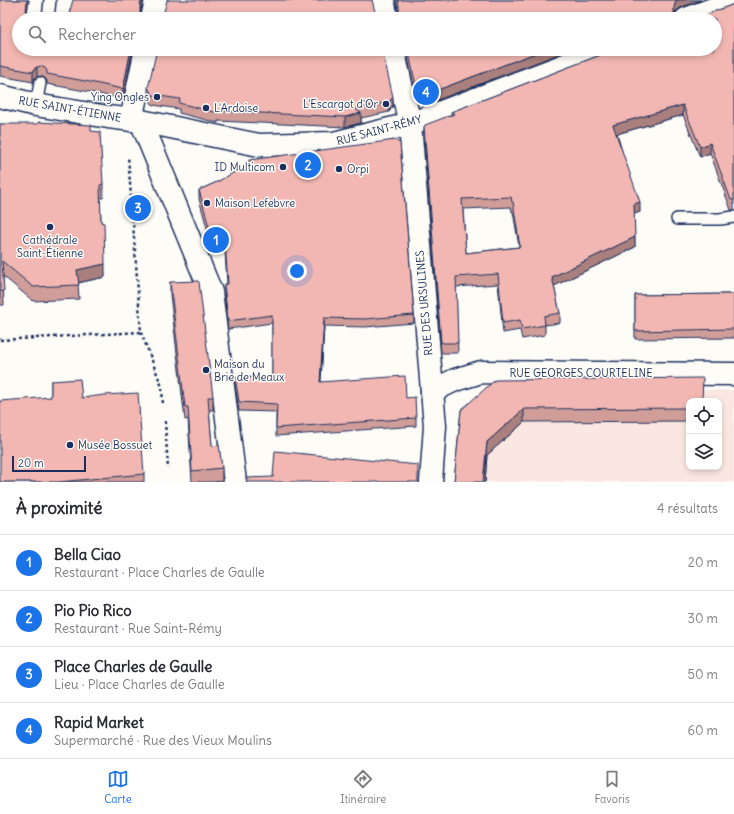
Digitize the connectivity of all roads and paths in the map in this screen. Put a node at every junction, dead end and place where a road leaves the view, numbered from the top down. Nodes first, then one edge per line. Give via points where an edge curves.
1 (50, 0) edge
2 (156, 0) edge
3 (383, 0) edge
4 (734, 1) edge
5 (49, 12) edge
6 (153, 12) edge
7 (386, 12) edge
8 (705, 12) edge
9 (145, 56) edge
10 (395, 56) edge
11 (589, 56) edge
12 (40, 83) dead end
13 (0, 96) edge
14 (0, 104) edge
15 (36, 105) junction
16 (136, 121) junction
17 (410, 124) junction
18 (734, 217) edge
19 (677, 219) dead end
20 (141, 332) junction
21 (0, 340) edge
22 (734, 374) edge
23 (432, 391) junction
24 (163, 406) dead end
25 (165, 421) dead end
26 (168, 469) dead end
27 (234, 482) edge
28 (431, 482) edge

1 - 5 lane
2 - 6 street
3 - 7 street
4 - 8 street
9 - 16 street
10 - 17 street, RUE DES URSULINES
11 - 17 street, RUE SAINT-RÉMY
12 - 15 lane
13 - 15 street, RUE SAINT-ÉTIENNE
14 - 15 street
15 - 16 street, RUE SAINT-ÉTIENNE
16 - 17 street, RUE SAINT-RÉMY via 259,145 334,143
16 - 20 path via 127,136
16 - 27 street via 211,292
17 - 23 street, RUE DES URSULINES
18 - 19 lane
20 - 21 path
20 - 24 path via 162,387
22 - 23 street, RUE GEORGES COURTELINE via 481,372
23 - 28 street, RUE DES URSULINES via 435,426
25 - 26 path

